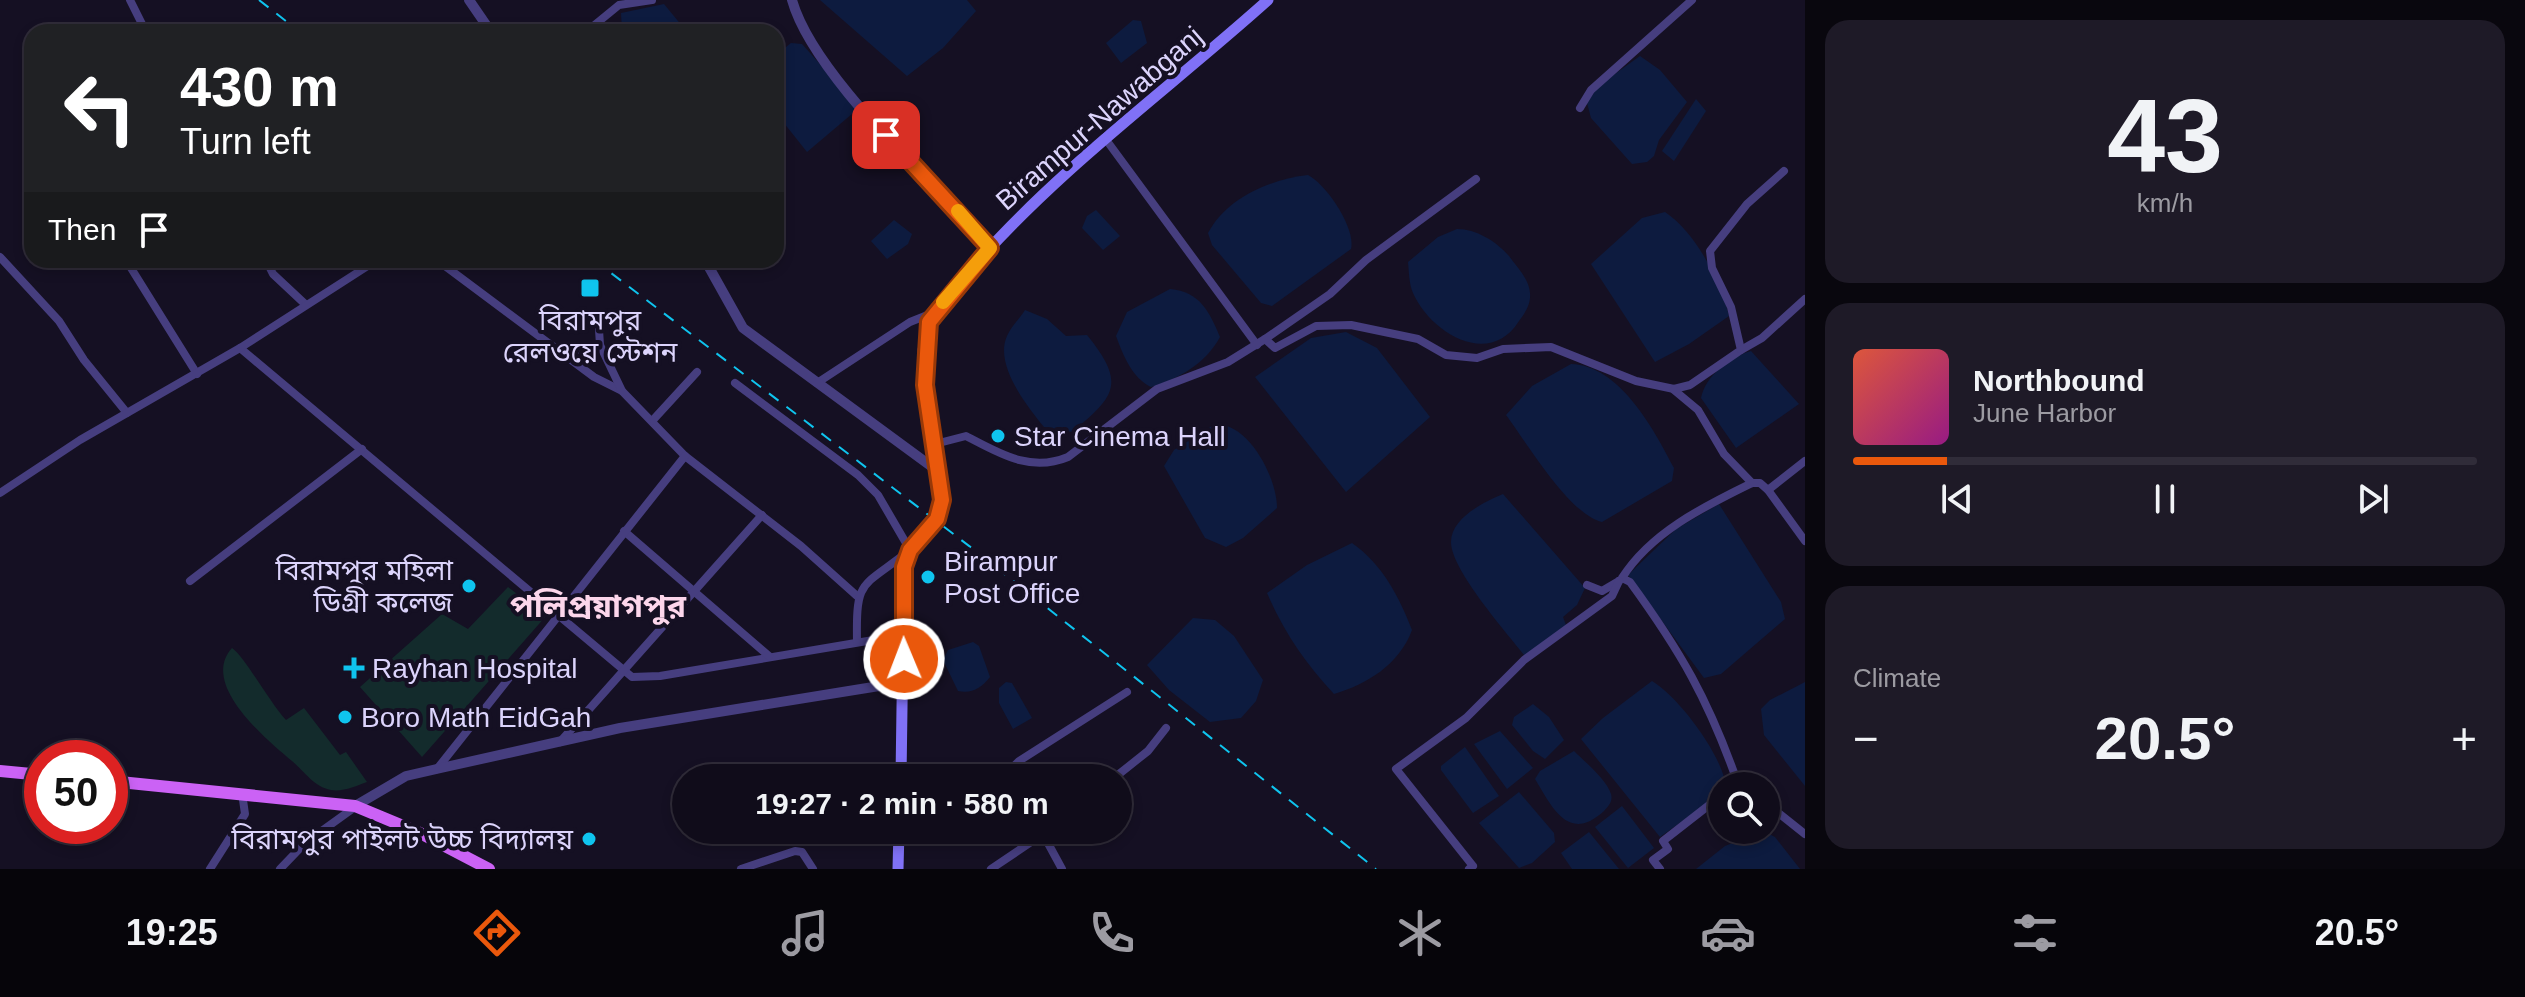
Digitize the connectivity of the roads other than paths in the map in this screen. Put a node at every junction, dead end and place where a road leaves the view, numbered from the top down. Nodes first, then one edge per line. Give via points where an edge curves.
1 (130, 0) edge
2 (469, 0) edge
3 (652, 0) edge
4 (792, 0) edge
5 (1268, 0) edge
6 (1692, 0) edge
7 (142, 24) edge
8 (486, 24) edge
9 (596, 24) edge
10 (1580, 108) dead end
11 (1107, 141) junction
12 (1784, 171) dead end
13 (1476, 179) dead end
14 (990, 248) junction
15 (0, 257) edge
16 (131, 268) edge
17 (270, 268) edge
18 (364, 268) edge
19 (448, 268) edge
20 (709, 268) edge
21 (1805, 299) edge
22 (305, 304) junction
23 (935, 312) junction
24 (598, 314) dead end
25 (1261, 342) junction
26 (600, 345) junction
27 (240, 348) junction
28 (1741, 350) junction
29 (563, 353) junction
30 (697, 372) dead end
31 (197, 374) junction
32 (735, 383) dead end
33 (817, 383) junction
34 (1674, 389) junction
35 (622, 391) junction
36 (127, 413) junction
37 (653, 420) junction
38 (935, 444) junction
39 (362, 449) junction
40 (685, 456) junction
41 (1805, 461) edge
42 (939, 472) junction
43 (1752, 483) junction
44 (1768, 490) junction
45 (0, 493) edge
46 (762, 515) junction
47 (624, 531) junction
48 (1805, 541) edge
49 (910, 550) junction
50 (1621, 579) junction
51 (190, 581) dead end
52 (1587, 585) dead end
53 (695, 592) junction
54 (857, 596) junction
55 (560, 614) junction
56 (903, 635) junction
57 (857, 642) junction
58 (769, 656) junction
59 (624, 672) junction
60 (904, 682) junction
61 (1127, 692) dead end
62 (1166, 728) dead end
63 (560, 742) junction
64 (901, 764) edge
65 (1016, 764) edge
66 (1132, 764) edge
67 (437, 769) junction
68 (0, 771) edge
69 (1732, 772) edge
70 (24, 773) edge
71 (128, 783) edge
72 (242, 793) junction
73 (355, 806) junction
74 (1708, 806) edge
75 (1780, 814) edge
76 (1805, 834) edge
77 (899, 844) edge
78 (1027, 844) edge
79 (1051, 844) edge
80 (210, 869) edge
81 (280, 869) edge
82 (489, 869) edge
83 (741, 869) edge
84 (813, 869) edge
85 (898, 869) edge
86 (991, 869) edge
87 (1062, 869) edge
88 (1469, 869) edge
89 (1660, 869) edge

1 - 7 street
2 - 8 street
3 - 9 street via 619,5
4 - 14 street via 806,34 867,115
5 - 11 main road, Birampur-Nawabganj
6 - 10 street via 1591,90
11 - 14 main road, Birampur-Nawabganj
11 - 25 street
12 - 28 street via 1747,204 1710,251
13 - 25 street
14 - 23 main road, Birampur-Nawabganj
15 - 36 street via 59,321
16 - 31 street
17 - 22 street
18 - 22 street
19 - 29 street
20 - 33 street via 743,328
21 - 28 street
22 - 27 street
23 - 33 street via 910,322
23 - 38 main road, Birampur-Nawabganj via 929,322 925,385
24 - 26 street
25 - 34 street via 1275,348 1316,326 1351,325 1418,339 1446,355 1477,358 1503,349 1551,347 1636,381
25 - 38 street via 1228,362 1157,389 1052,464 1010,459 966,436
26 - 29 street
26 - 35 street
27 - 31 street
27 - 39 street
28 - 34 street via 1690,385
29 - 35 street via 610,389
30 - 37 street
31 - 36 street
32 - 49 street via 858,475 878,495
33 - 42 street
34 - 43 street via 1698,410 1724,454
35 - 37 street
36 - 45 street
37 - 40 street
38 - 42 main road, Birampur-Nawabganj
39 - 51 street
39 - 55 street
40 - 46 street
40 - 47 street
41 - 44 street
42 - 49 main road, Birampur-Nawabganj via 940,511
43 - 44 street
43 - 50 street via 1682,521 1633,561
44 - 48 street
46 - 53 street
46 - 54 street
47 - 53 street
47 - 55 street
49 - 54 street
49 - 56 main road via 904,567
50 - 52 street via 1602,591
50 - 69 street via 1630,582 1667,632 1700,687
50 - 88 street via 1612,596 1524,660 1466,718 1396,769 1473,866
53 - 58 street
53 - 59 street
54 - 57 street
55 - 59 street
55 - 67 street
56 - 57 street
56 - 60 main road
57 - 58 street
58 - 59 street via 660,676 632,677
59 - 63 street
60 - 63 street
60 - 64 main road
61 - 65 street
62 - 66 street
63 - 67 street
67 - 73 street via 406,776
68 - 70 main road
71 - 72 main road
72 - 73 main road
72 - 80 street via 245,814
73 - 81 street
73 - 82 main road
74 - 89 street via 1663,841 1668,849 1653,860
75 - 76 street
77 - 85 main road
78 - 86 street
79 - 87 street
83 - 84 street via 795,851 802,852

